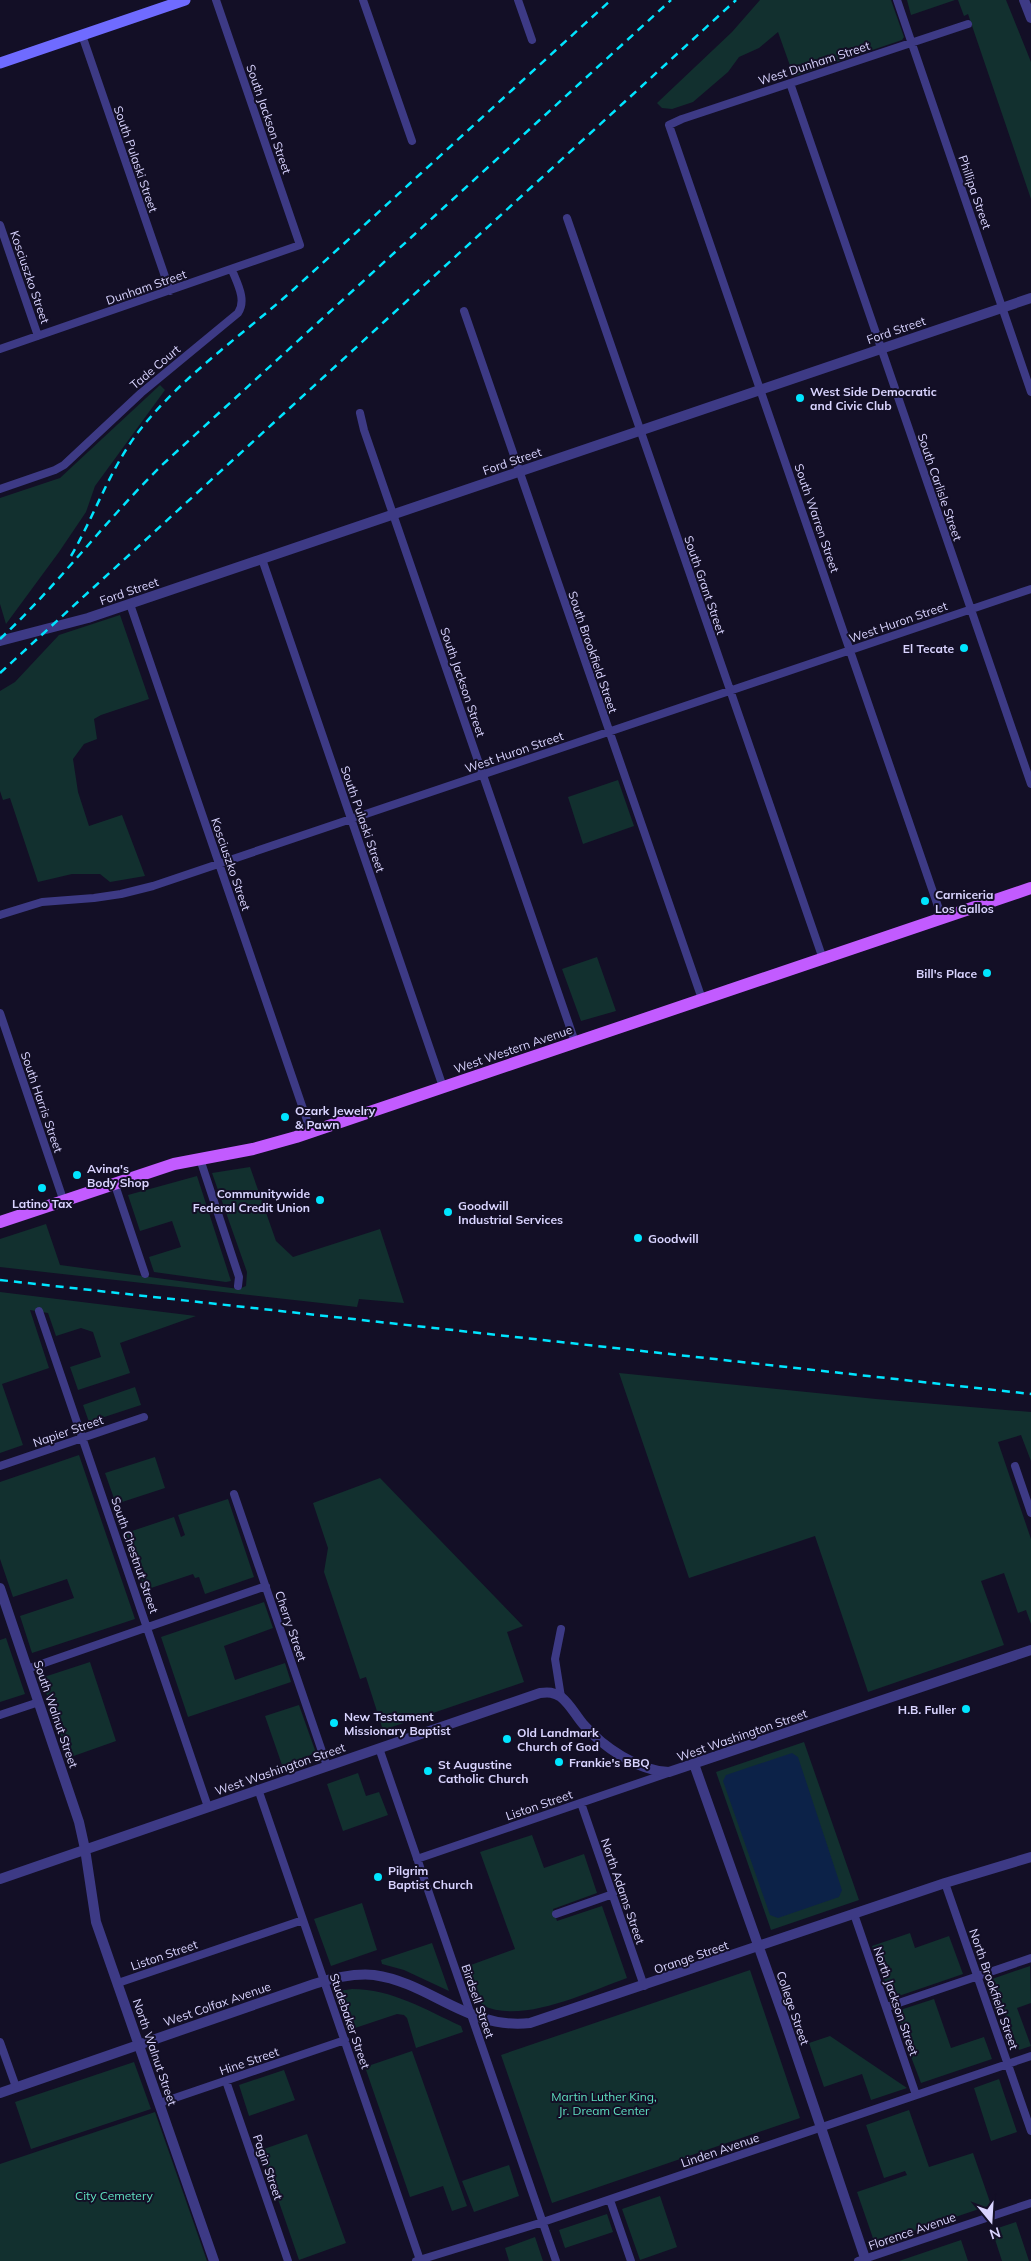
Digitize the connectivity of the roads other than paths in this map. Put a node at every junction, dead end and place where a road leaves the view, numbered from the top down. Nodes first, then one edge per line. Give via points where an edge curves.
1 (184, 0) edge
2 (216, 0) edge
3 (362, 0) edge
4 (518, 0) edge
5 (897, 0) edge
6 (1024, 0) edge
7 (1031, 18) edge
8 (968, 24) dead end
9 (82, 35) junction
10 (532, 40) dead end
11 (912, 42) junction
12 (0, 63) edge
13 (790, 83) junction
14 (669, 125) joint
15 (412, 141) dead end
16 (567, 218) dead end
17 (0, 225) edge
18 (300, 245) joint
19 (232, 270) junction
20 (170, 291) junction
21 (1031, 298) edge
22 (1002, 308) junction
23 (464, 311) dead end
24 (38, 336) junction
25 (0, 349) edge
26 (881, 349) junction
27 (760, 389) junction
28 (1031, 392) edge
29 (360, 413) dead end
30 (640, 431) junction
31 (519, 472) junction
32 (0, 489) edge
33 (393, 515) junction
34 (262, 559) junction
35 (1031, 589) edge
36 (130, 604) junction
37 (971, 610) junction
38 (0, 641) edge
39 (850, 650) junction
40 (730, 691) junction
41 (609, 732) junction
42 (483, 774) junction
43 (1031, 784) edge
44 (351, 819) junction
45 (219, 863) junction
46 (1031, 888) edge
47 (0, 915) edge
48 (942, 918) junction
49 (823, 959) junction
50 (702, 1000) junction
51 (0, 1013) edge
52 (575, 1042) junction
53 (443, 1087) junction
54 (311, 1132) junction
55 (200, 1159) junction
56 (114, 1182) junction
57 (63, 1199) junction
58 (0, 1222) edge
59 (145, 1274) dead end
60 (238, 1286) dead end
61 (40, 1311) dead end
62 (144, 1417) dead end
63 (83, 1438) junction
64 (0, 1466) edge
65 (1015, 1466) dead end
66 (234, 1494) dead end
67 (1031, 1513) edge
68 (266, 1586) junction
69 (0, 1588) edge
70 (148, 1628) junction
71 (561, 1628) dead end
72 (1031, 1650) edge
73 (27, 1669) junction
74 (561, 1697) junction
75 (38, 1702) junction
76 (0, 1715) edge
77 (378, 1748) junction
78 (694, 1764) junction
79 (327, 1766) junction
80 (669, 1772) junction
81 (258, 1789) junction
82 (581, 1803) junction
83 (208, 1807) junction
84 (86, 1849) junction
85 (1031, 1857) edge
86 (417, 1859) junction
87 (0, 1879) edge
88 (945, 1883) junction
89 (612, 1894) junction
90 (556, 1914) dead end
91 (854, 1914) junction
92 (303, 1920) junction
93 (758, 1947) junction
94 (1031, 1958) edge
95 (358, 1975) joint
96 (978, 1976) junction
97 (324, 1981) junction
98 (118, 1983) junction
99 (644, 1986) junction
100 (886, 2007) junction
101 (472, 2015) junction
102 (345, 2040) junction
103 (0, 2042) edge
104 (139, 2045) junction
105 (1031, 2056) edge
106 (1008, 2064) junction
107 (226, 2081) junction
108 (16, 2087) junction
109 (0, 2093) edge
110 (916, 2095) junction
111 (160, 2103) junction
112 (820, 2128) junction
113 (1031, 2131) edge
114 (610, 2200) junction
115 (1031, 2203) edge
116 (543, 2222) junction
117 (418, 2260) edge
118 (863, 2260) edge
119 (214, 2261) edge
120 (288, 2261) edge
121 (556, 2261) edge
122 (631, 2261) edge

1 - 9 main road
2 - 18 street, South Jackson Street
3 - 15 street
4 - 10 street
5 - 11 street, Phillipa Street
6 - 7 street
8 - 11 street, West Dunham Street
9 - 12 main road
9 - 20 street, South Pulaski Street
11 - 13 street, West Dunham Street
11 - 22 street, Phillipa Street
13 - 14 street, West Dunham Street
13 - 26 street, South Carlisle Street
14 - 27 street, South Warren Street
16 - 30 street, South Grant Street
17 - 24 street, Kosciuszko Street
18 - 19 street, Dunham Street
19 - 20 street, Dunham Street
19 - 32 street, Tade Court via 242,301 238,313 140,393 64,465
20 - 24 street, Dunham Street
21 - 22 street, Ford Street
22 - 26 street, Ford Street
22 - 28 street, Phillipa Street
23 - 31 street, South Brookfield Street
24 - 25 street, Dunham Street
26 - 27 street, Ford Street
26 - 37 street, South Carlisle Street
27 - 30 street, Ford Street
27 - 39 street, South Warren Street
29 - 33 street, South Jackson Street
30 - 31 street, Ford Street
30 - 40 street, South Grant Street
31 - 33 street, Ford Street
31 - 41 street, South Brookfield Street
33 - 34 street, Ford Street
33 - 42 street, South Jackson Street
34 - 36 street, Ford Street
34 - 44 street, South Pulaski Street
35 - 37 street, West Huron Street
36 - 38 street, Ford Street
36 - 45 street, Kosciuszko Street
37 - 39 street, West Huron Street
37 - 43 street, South Carlisle Street
39 - 40 street, West Huron Street
39 - 48 street, South Warren Street
40 - 41 street, West Huron Street
40 - 49 street, South Grant Street
41 - 42 street, West Huron Street
41 - 50 street, South Brookfield Street
42 - 44 street, West Huron Street
42 - 52 street, South Jackson Street
44 - 45 street, West Huron Street
44 - 53 street, South Pulaski Street
45 - 47 street, West Huron Street via 121,894 42,902
45 - 54 street, Kosciuszko Street
46 - 48 main road, West Western Avenue
48 - 49 main road, West Western Avenue
49 - 50 main road, West Western Avenue
50 - 52 main road, West Western Avenue
51 - 57 street, South Harris Street
52 - 53 main road, West Western Avenue
53 - 54 main road, West Western Avenue
54 - 55 main road, West Western Avenue via 253,1149
55 - 56 main road, West Western Avenue
55 - 60 street via 239,1277
56 - 57 main road, West Western Avenue
56 - 59 street
57 - 58 main road, West Western Avenue
61 - 63 street, South Chestnut Street
62 - 63 street, Napier Street
63 - 64 street, Napier Street
63 - 70 street, South Chestnut Street
65 - 67 street
66 - 68 street, Cherry Street
68 - 70 street
68 - 79 street, Cherry Street
69 - 73 street, South Walnut Street
70 - 73 street
70 - 83 street, South Chestnut Street
71 - 74 street via 555,1659
72 - 78 street, West Washington Street
73 - 75 street, South Walnut Street
74 - 77 street, West Washington Street via 548,1692 537,1694
74 - 80 street, West Washington Street via 587,1729 608,1746 643,1766
75 - 76 street
75 - 84 street, South Walnut Street
77 - 79 street, West Washington Street
77 - 86 street, Birdsell Street
78 - 80 street, West Washington Street
78 - 93 street, College Street
79 - 81 street, West Washington Street
80 - 82 street, Liston Street
81 - 83 street, West Washington Street
81 - 92 street, Studebaker Street
82 - 86 street, Liston Street
82 - 89 street, North Adams Street
83 - 84 street, West Washington Street
84 - 87 street, West Washington Street
84 - 98 street, North Walnut Street via 96,1922
85 - 88 street, Orange Street
86 - 101 street, Birdsell Street
88 - 91 street, Orange Street
88 - 96 street, North Brookfield Street
89 - 90 street
89 - 99 street, North Adams Street
91 - 93 street, Orange Street
91 - 100 street, North Jackson Street
92 - 97 street, Studebaker Street
92 - 98 street, Liston Street
93 - 99 street, Orange Street
93 - 112 street, College Street
94 - 96 street
95 - 97 street, West Colfax Avenue
95 - 101 street, Orange Street via 394,1980
96 - 100 street
96 - 106 street, North Brookfield Street
97 - 102 street, Studebaker Street
97 - 104 street, West Colfax Avenue
98 - 104 street, North Walnut Street
99 - 101 street, Orange Street via 530,2023 504,2024
100 - 110 street, North Jackson Street
101 - 116 street, Birdsell Street
102 - 107 street, Hine Street
102 - 117 street, Studebaker Street
103 - 108 street
104 - 108 street, West Colfax Avenue
104 - 111 street, North Walnut Street
105 - 106 street, Linden Avenue
106 - 110 street, Linden Avenue
106 - 113 street, North Brookfield Street
107 - 111 street, Hine Street
107 - 120 street, Pagin Street
108 - 109 street, West Colfax Avenue
110 - 112 street, Linden Avenue
111 - 119 street, North Walnut Street
112 - 114 street, Linden Avenue
112 - 118 street, College Street
114 - 116 street, Linden Avenue
114 - 122 street
115 - 118 street, Florence Avenue
116 - 117 street, Linden Avenue
116 - 121 street, Birdsell Street

